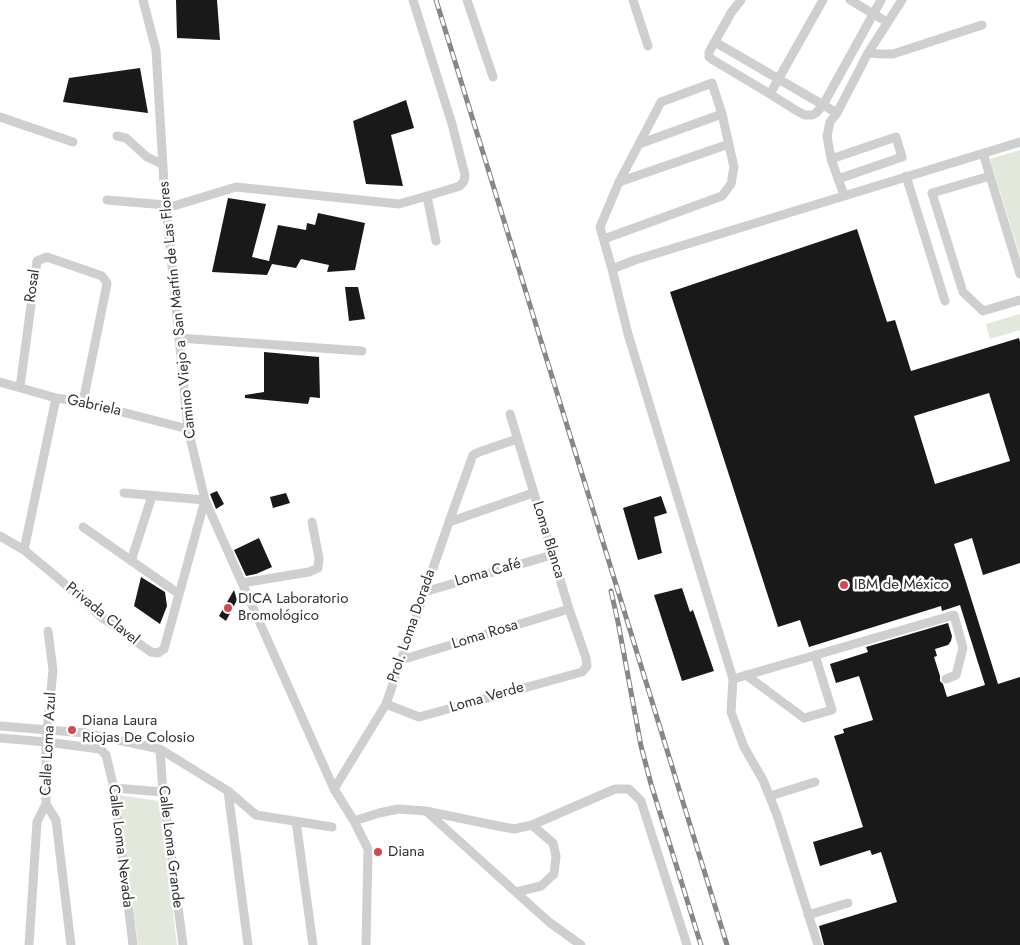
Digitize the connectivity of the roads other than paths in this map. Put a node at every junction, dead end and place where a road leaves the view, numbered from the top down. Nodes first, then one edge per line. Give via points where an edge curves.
1 (143, 0) edge
2 (412, 0) edge
3 (467, 0) edge
4 (633, 0) edge
5 (741, 0) edge
6 (823, 0) edge
7 (850, 0) edge
8 (881, 0) edge
9 (902, 0) edge
10 (873, 13) junction
11 (887, 22) junction
12 (982, 24) dead end
13 (715, 42) junction
14 (648, 46) dead end
15 (868, 52) junction
16 (493, 77) dead end
17 (778, 79) junction
18 (770, 94) junction
19 (823, 105) junction
20 (837, 113) junction
21 (722, 114) junction
22 (0, 118) edge
23 (117, 136) dead end
24 (73, 142) dead end
25 (1020, 142) edge
26 (639, 144) junction
27 (729, 144) junction
28 (983, 153) junction
29 (831, 159) junction
30 (162, 164) junction
31 (906, 176) junction
32 (990, 176) junction
33 (838, 179) junction
34 (619, 182) junction
35 (844, 195) junction
36 (427, 196) junction
37 (107, 200) dead end
38 (167, 207) junction
39 (604, 238) junction
40 (436, 241) dead end
41 (612, 269) junction
42 (1020, 273) edge
43 (1020, 300) edge
44 (945, 301) dead end
45 (179, 338) junction
46 (362, 351) dead end
47 (0, 382) edge
48 (20, 387) junction
49 (56, 398) junction
50 (83, 402) junction
51 (510, 414) dead end
52 (188, 429) junction
53 (517, 439) junction
54 (124, 493) dead end
55 (533, 493) junction
56 (152, 496) junction
57 (206, 500) junction
58 (312, 522) dead end
59 (448, 522) junction
60 (83, 527) dead end
61 (0, 536) edge
62 (24, 550) junction
63 (552, 555) junction
64 (131, 561) junction
65 (242, 583) junction
66 (424, 592) junction
67 (179, 594) junction
68 (569, 609) junction
69 (48, 631) dead end
70 (815, 655) junction
71 (400, 660) junction
72 (587, 666) joint
73 (746, 675) junction
74 (733, 679) junction
75 (946, 679) dead end
76 (386, 704) junction
77 (0, 726) edge
78 (46, 730) junction
79 (0, 738) edge
80 (46, 742) junction
81 (160, 749) junction
82 (815, 782) dead end
83 (114, 788) junction
84 (334, 789) junction
85 (228, 791) junction
86 (163, 792) junction
87 (770, 796) junction
88 (46, 804) junction
89 (426, 811) junction
90 (296, 821) junction
91 (354, 821) junction
92 (532, 824) junction
93 (332, 827) dead end
94 (516, 892) junction
95 (848, 903) dead end
96 (808, 915) junction
97 (29, 945) edge
98 (71, 945) edge
99 (133, 945) edge
100 (183, 945) edge
101 (248, 945) edge
102 (313, 945) edge
103 (366, 945) edge
104 (582, 945) edge
105 (687, 945) edge
106 (818, 945) edge

1 - 30 street, Camino Viejo a San Martín de Las Flores via 156,50
2 - 36 street via 465,175 460,186
3 - 16 street
4 - 14 street
5 - 13 street
6 - 17 street
7 - 10 street
8 - 10 street
9 - 11 street
10 - 11 street
10 - 19 street
11 - 15 street
12 - 15 street via 893,54
13 - 17 street
13 - 18 street via 709,52 711,59
15 - 20 street
17 - 18 street
17 - 19 street
18 - 19 street via 806,115 816,113
19 - 20 street
20 - 29 street via 830,122 827,136
21 - 26 street
21 - 26 street via 712,83 661,102
21 - 27 street
22 - 24 street
23 - 30 street via 126,138 147,157
25 - 28 street
26 - 34 street
27 - 34 street
27 - 39 street via 734,168 730,184 722,196
28 - 31 street
28 - 32 street
29 - 33 street
29 - 33 street via 896,137 902,157
30 - 38 street, Camino Viejo a San Martín de Las Flores
31 - 35 street
31 - 44 street
32 - 42 street
32 - 43 street via 932,193 963,291 983,311
33 - 35 street
34 - 39 street via 600,227
35 - 41 street
36 - 38 street via 399,204 236,187
36 - 40 street
37 - 38 street
38 - 45 street, Camino Viejo a San Martín de Las Flores
39 - 41 street
41 - 74 street via 628,334
45 - 46 street
45 - 52 street, Camino Viejo a San Martín de Las Flores
47 - 48 street, Gabriela
48 - 49 street, Gabriela
48 - 50 street, Rosal via 37,261 47,258 102,276 106,283
49 - 50 street, Gabriela
49 - 62 street
50 - 52 street, Gabriela
51 - 53 street, Loma Blanca
52 - 57 street, Camino Viejo a San Martín de Las Flores
53 - 55 street, Loma Blanca
53 - 59 street, Prol. Loma Dorada via 473,455
54 - 56 street
55 - 59 street
55 - 63 street, Loma Blanca
56 - 57 street
56 - 64 street
57 - 65 street, Camino Viejo a San Martín de Las Flores
57 - 67 street
58 - 65 street via 318,568
59 - 66 street, Prol. Loma Dorada
60 - 64 street
61 - 62 street, Privada Clavel
62 - 67 street, Privada Clavel via 100,616 151,652 158,653 164,648
63 - 66 street, Loma Café
63 - 68 street, Loma Blanca
64 - 67 street
65 - 84 street, Camino Viejo a San Martín de Las Flores
66 - 71 street, Prol. Loma Dorada
68 - 71 street, Loma Rosa
68 - 72 street, Loma Blanca
69 - 78 street, Calle Loma Azul via 53,670
70 - 73 street
70 - 73 street via 832,710 804,718
70 - 75 street via 954,615 962,648 956,675
71 - 76 street, Prol. Loma Dorada
72 - 76 street, Loma Verde via 582,672 419,717
73 - 74 street
74 - 87 street via 731,712 744,747
76 - 84 street, Prol. Loma Dorada
77 - 78 street
78 - 80 street, Calle Loma Azul
78 - 81 street via 85,733
79 - 80 street
80 - 83 street, Calle Loma Nevada via 100,749 106,755
80 - 88 street, Calle Loma Azul
81 - 85 street
81 - 86 street, Calle Loma Grande
82 - 87 street
83 - 86 street
83 - 99 street, Calle Loma Nevada
84 - 91 street, Camino Viejo a San Martín de Las Flores
85 - 90 street via 256,815
85 - 101 street
86 - 100 street, Calle Loma Grande
87 - 96 street
88 - 97 street, Calle Loma Azul via 37,822
88 - 98 street via 56,820
89 - 91 street via 398,809
89 - 92 street via 514,829
89 - 94 street
90 - 93 street
90 - 102 street
91 - 103 street, Camino Viejo a San Martín de Las Flores via 368,849
92 - 94 street via 553,843 556,856 554,874 542,886
92 - 105 street via 615,789 629,790 640,801
94 - 104 street via 549,922
95 - 96 street
96 - 106 street

